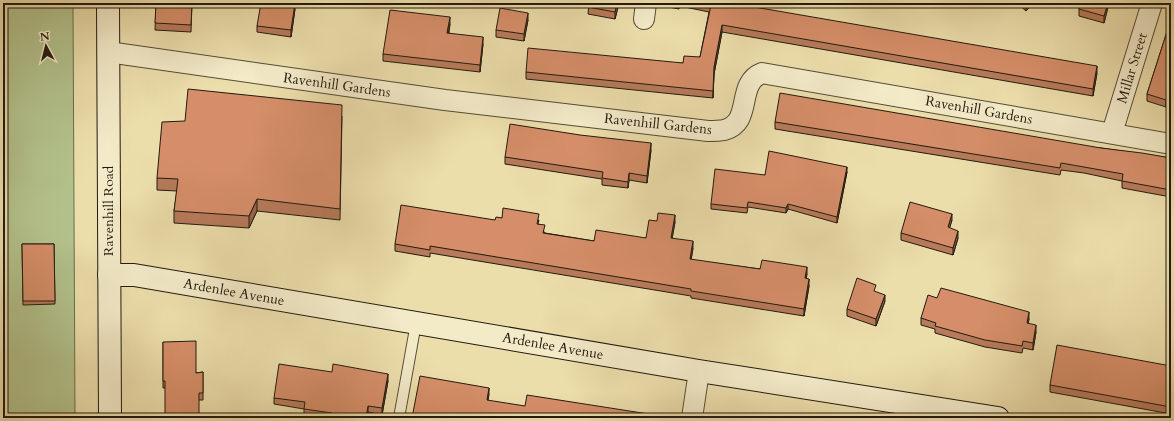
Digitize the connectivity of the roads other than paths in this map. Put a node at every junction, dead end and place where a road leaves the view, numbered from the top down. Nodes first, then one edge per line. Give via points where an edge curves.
1 (108, 3) edge
2 (1152, 3) edge
3 (108, 52) junction
4 (1112, 133) junction
5 (1171, 144) edge
6 (109, 275) junction
7 (416, 323) junction
8 (699, 371) junction
9 (110, 418) edge
10 (399, 418) edge
11 (692, 418) edge
12 (998, 418) edge

1 - 3 street, Ravenhill Road
2 - 4 street, Millar Street
3 - 4 street, Ravenhill Gardens via 445,100 708,131 724,130 735,124 742,114 748,84 754,76 762,73
3 - 6 street, Ravenhill Road
4 - 5 street, Ravenhill Gardens
6 - 7 street, Ardenlee Avenue via 134,274
6 - 9 street, Ravenhill Road
7 - 8 street, Ardenlee Avenue
7 - 10 lane
8 - 11 street
8 - 12 street, Ardenlee Avenue

